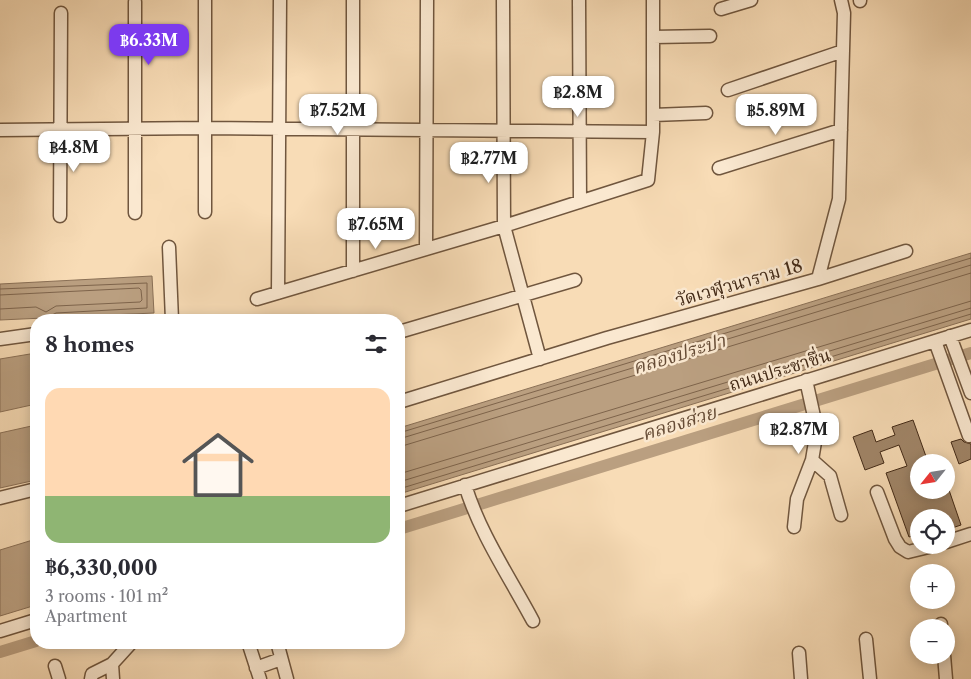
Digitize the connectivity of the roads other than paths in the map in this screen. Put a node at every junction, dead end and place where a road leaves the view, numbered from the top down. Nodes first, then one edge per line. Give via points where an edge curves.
1 (205, 0) edge
2 (280, 0) edge
3 (353, 0) edge
4 (427, 0) edge
5 (503, 0) edge
6 (579, 0) edge
7 (653, 0) edge
8 (752, 0) edge
9 (841, 0) edge
10 (136, 2) dead end
11 (721, 9) dead end
12 (61, 13) dead end
13 (710, 36) dead end
14 (653, 37) junction
15 (843, 51) junction
16 (728, 90) dead end
17 (706, 113) dead end
18 (653, 115) junction
19 (205, 128) junction
20 (0, 130) edge
21 (61, 130) junction
22 (135, 130) junction
23 (279, 130) junction
24 (841, 130) junction
25 (352, 131) junction
26 (427, 131) junction
27 (502, 131) junction
28 (579, 131) junction
29 (653, 132) junction
30 (718, 168) dead end
31 (580, 202) junction
32 (205, 212) dead end
33 (135, 213) dead end
34 (60, 216) dead end
35 (504, 226) junction
36 (169, 247) dead end
37 (426, 249) junction
38 (906, 251) dead end
39 (353, 271) junction
40 (818, 279) junction
41 (575, 280) dead end
42 (278, 293) junction
43 (522, 295) junction
44 (257, 299) dead end
45 (172, 314) edge
46 (405, 330) edge
47 (971, 330) edge
48 (30, 335) edge
49 (950, 336) junction
50 (0, 339) edge
51 (936, 341) junction
52 (540, 359) junction
53 (806, 380) junction
54 (971, 393) edge
55 (405, 400) edge
56 (969, 436) dead end
57 (812, 460) junction
58 (465, 485) junction
59 (30, 490) edge
60 (877, 492) dead end
61 (0, 498) edge
62 (405, 504) edge
63 (841, 515) dead end
64 (794, 527) dead end
65 (971, 534) edge
66 (955, 539) edge
67 (910, 552) edge
68 (533, 621) dead end
69 (30, 622) edge
70 (0, 632) edge
71 (866, 639) dead end
72 (126, 649) edge
73 (250, 649) edge
74 (279, 649) edge
75 (799, 653) dead end
76 (281, 659) junction
77 (112, 664) junction
78 (945, 664) edge
79 (55, 666) dead end
80 (258, 673) edge
81 (59, 679) edge
82 (91, 679) edge
83 (113, 679) edge
84 (287, 679) edge
85 (801, 679) edge
86 (870, 679) edge
87 (946, 679) edge

1 - 19 street
2 - 23 street
3 - 25 street
4 - 26 street
5 - 27 street
6 - 28 street
7 - 14 street
8 - 11 street
9 - 15 street, วัดเวฬุวนาราม 18
10 - 22 street
12 - 21 street
13 - 14 street
14 - 18 street
15 - 16 street
15 - 24 street, วัดเวฬุวนาราม 18
17 - 18 street
18 - 29 street
19 - 22 street
19 - 23 street
19 - 32 street
20 - 21 street
21 - 22 street
21 - 34 street
22 - 33 street
23 - 25 street
23 - 42 street
24 - 30 street
24 - 40 street, วัดเวฬุวนาราม 18 via 839,199
25 - 26 street
25 - 39 street
26 - 27 street
26 - 37 street
27 - 28 street
27 - 35 street
28 - 29 street
28 - 31 street
29 - 31 street via 648,180
31 - 35 street
35 - 37 street
35 - 43 street
36 - 45 street
37 - 39 street
38 - 40 street
39 - 42 street
40 - 52 street, วัดเวฬุวนาราม 18
41 - 43 street
42 - 44 street
43 - 46 street
43 - 52 street
47 - 49 street, ถนนประชาชื่น
48 - 50 street
49 - 51 street, ถนนประชาชื่น
49 - 54 street
51 - 53 street, ถนนประชาชื่น
51 - 56 street
52 - 55 street, วัดเวฬุวนาราม 18
53 - 57 street via 817,430
53 - 58 street, ถนนประชาชื่น
57 - 63 street via 830,476
57 - 64 street via 797,498
58 - 62 street, ถนนประชาชื่น
58 - 68 street via 480,528
59 - 61 street
60 - 67 street via 900,547
65 - 66 street
69 - 70 street
71 - 86 street
72 - 77 street
73 - 80 street
74 - 76 street
75 - 85 street
76 - 80 street
76 - 84 street
77 - 82 street via 92,674
77 - 83 street
78 - 87 street
79 - 81 street

